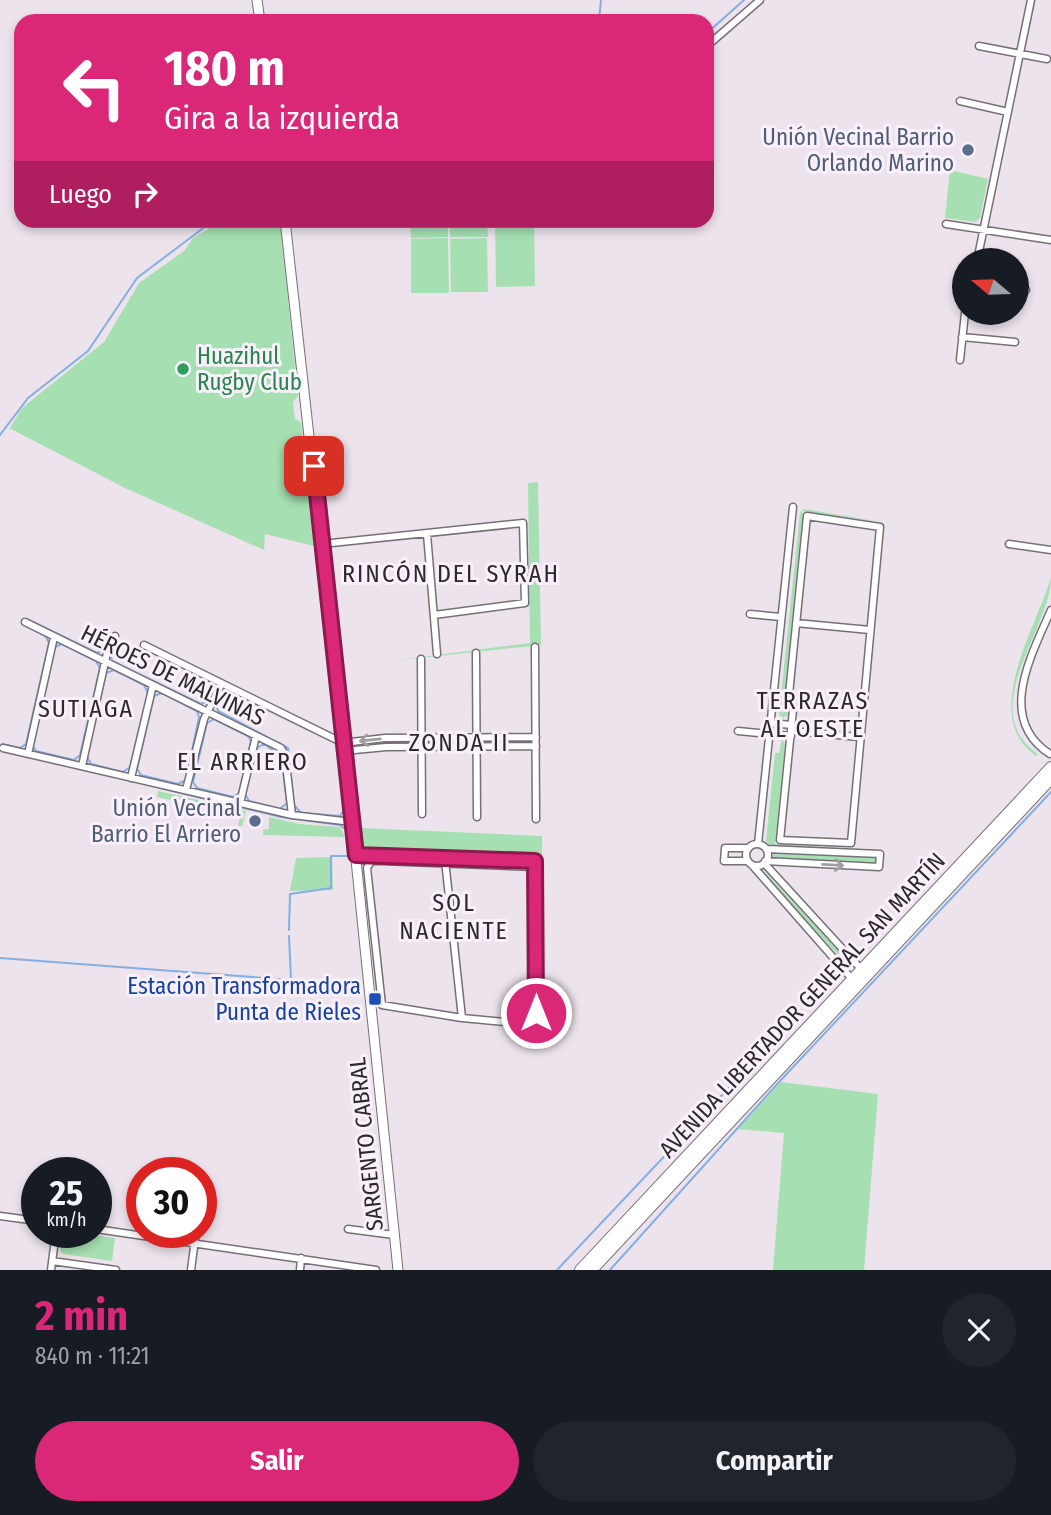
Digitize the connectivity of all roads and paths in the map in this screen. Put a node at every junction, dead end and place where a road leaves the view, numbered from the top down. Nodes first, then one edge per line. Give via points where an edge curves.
1 (760, 0) edge
2 (1031, 0) edge
3 (714, 40) edge
4 (979, 46) dead end
5 (1020, 54) junction
6 (1047, 59) dead end
7 (960, 101) dead end
8 (1008, 112) junction
9 (946, 224) dead end
10 (286, 228) edge
11 (985, 229) junction
12 (1051, 240) edge
13 (980, 248) edge
14 (963, 326) edge
15 (962, 337) junction
16 (1015, 342) dead end
17 (960, 360) dead end
18 (793, 507) dead end
19 (427, 534) junction
20 (1009, 544) dead end
21 (322, 546) junction
22 (1051, 550) edge
23 (1051, 610) edge
24 (750, 614) dead end
25 (433, 615) junction
26 (781, 617) junction
27 (25, 622) dead end
28 (796, 623) junction
29 (870, 630) junction
30 (115, 636) dead end
31 (54, 637) junction
32 (144, 645) dead end
33 (535, 647) dead end
34 (476, 653) dead end
35 (437, 654) dead end
36 (421, 659) dead end
37 (105, 662) junction
38 (153, 685) junction
39 (220, 687) dead end
40 (207, 712) junction
41 (770, 723) junction
42 (738, 731) dead end
43 (791, 731) junction
44 (769, 734) junction
45 (256, 736) junction
46 (476, 737) junction
47 (536, 737) junction
48 (860, 737) junction
49 (421, 738) junction
50 (536, 746) junction
51 (344, 747) junction
52 (421, 747) junction
53 (476, 747) junction
54 (3, 748) dead end
55 (28, 754) junction
56 (1050, 754) edge
57 (82, 766) junction
58 (1051, 767) edge
59 (131, 778) junction
60 (1051, 779) edge
61 (186, 790) junction
62 (240, 803) junction
63 (422, 814) dead end
64 (292, 815) junction
65 (477, 817) dead end
66 (536, 819) dead end
67 (352, 822) junction
68 (758, 844) junction
69 (748, 848) junction
70 (766, 849) junction
71 (356, 857) junction
72 (388, 858) junction
73 (372, 860) junction
74 (445, 861) junction
75 (749, 862) junction
76 (764, 862) junction
77 (967, 863) junction
78 (861, 970) junction
79 (852, 979) junction
80 (462, 1018) junction
81 (0, 1217) edge
82 (21, 1219) edge
83 (348, 1229) dead end
84 (394, 1235) junction
85 (217, 1245) edge
86 (54, 1248) edge
87 (193, 1248) edge
88 (301, 1258) junction
89 (52, 1261) junction
90 (51, 1270) edge
91 (116, 1270) edge
92 (191, 1270) edge
93 (300, 1270) edge
94 (376, 1270) edge
95 (398, 1270) edge
96 (580, 1270) edge
97 (592, 1270) edge

1 - 3 street
2 - 5 street
4 - 5 street
5 - 6 street
5 - 8 street
7 - 8 street
8 - 11 street
9 - 11 street
10 - 21 main road, SARGENTO CABRAL
11 - 12 street
11 - 13 street
14 - 15 street
15 - 16 street
15 - 17 street
18 - 26 street
19 - 21 street
19 - 25 street
19 - 25 street via 523,523 525,603
20 - 22 street
21 - 51 main road, SARGENTO CABRAL
23 - 56 street via 1031,659 1020,707 1028,734
24 - 26 street
25 - 35 street
26 - 41 street
27 - 31 street, HÉROES DE MALVINAS
28 - 29 street
28 - 29 street via 807,516 880,527
28 - 43 street via 789,694 794,700
29 - 48 street
30 - 37 street
31 - 37 street, HÉROES DE MALVINAS
31 - 55 street
32 - 51 street
33 - 47 street
34 - 46 street
36 - 49 street
37 - 38 street, HÉROES DE MALVINAS
37 - 57 street
38 - 40 street, HÉROES DE MALVINAS
38 - 59 street
39 - 40 street
40 - 45 street, HÉROES DE MALVINAS
40 - 61 street
41 - 43 street
41 - 44 street
42 - 44 street
43 - 44 street
43 - 48 street
43 - 48 street via 780,840 850,843
44 - 68 street
45 - 62 street
45 - 64 street, HÉROES DE MALVINAS via 281,748 285,755
46 - 47 street
46 - 49 street
46 - 53 street
47 - 50 street
49 -> 51 street
49 - 52 street
50 - 53 street
50 - 66 street
51 - 52 street
51 - 67 main road, SARGENTO CABRAL
52 - 53 street
52 - 63 street
53 - 65 street
54 - 55 street
55 - 57 street
57 - 59 street
58 - 77 main road, AVENIDA LIBERTADOR GENERAL SAN MARTÍN
59 - 61 street
60 - 77 main road, AVENIDA LIBERTADOR GENERAL SAN MARTÍN
61 - 62 street
62 - 64 street
64 - 67 street
67 - 71 main road, SARGENTO CABRAL
68 - 69 street
68 - 70 street
69 - 75 street
69 - 75 street via 725,848 724,861
70 - 76 street
76 -> 70 street via 879,867 880,854
71 - 72 street
71 - 73 street
71 - 84 main road, SARGENTO CABRAL
72 - 73 street
72 - 74 street
73 - 80 street via 367,868 382,1005
74 - 80 street
74 - 80 street via 536,867 536,1019 527,1024
75 - 76 street
75 - 79 street
76 - 78 street
77 - 78 main road, AVENIDA LIBERTADOR GENERAL SAN MARTÍN
77 - 97 main road, AVENIDA LIBERTADOR GENERAL SAN MARTÍN
78 - 79 main road, AVENIDA LIBERTADOR GENERAL SAN MARTÍN
79 - 96 main road, AVENIDA LIBERTADOR GENERAL SAN MARTÍN
81 - 82 street
83 - 84 street
84 - 95 main road, SARGENTO CABRAL
85 - 88 street
86 - 89 street
87 - 92 street
88 - 93 street
88 - 94 street
89 - 90 street
89 - 91 street

